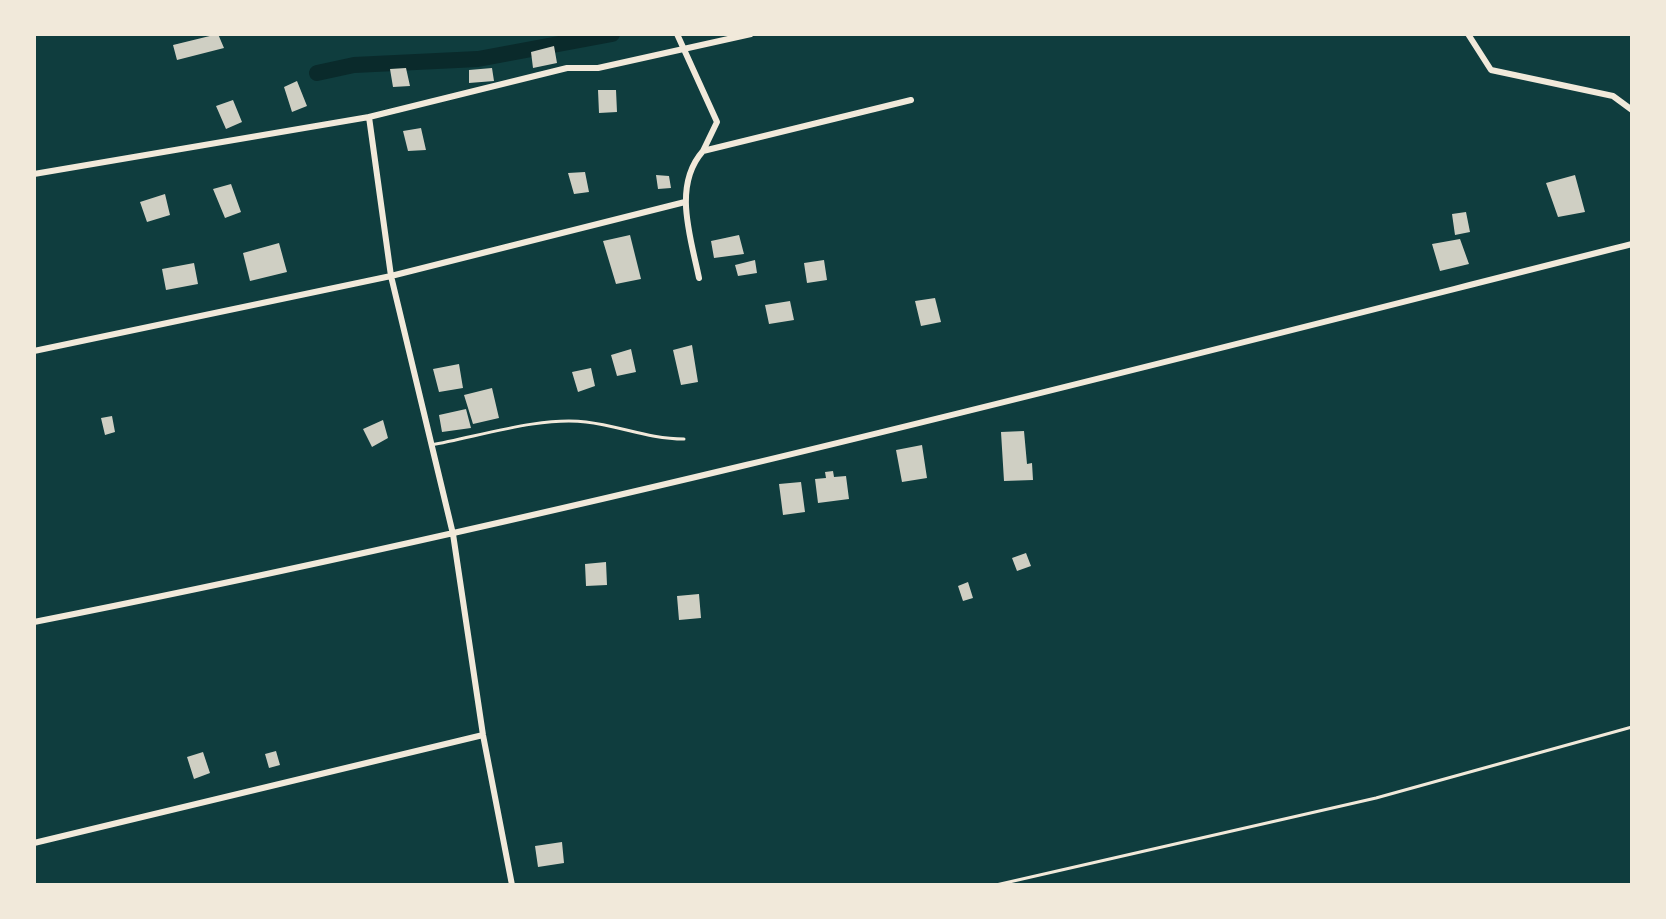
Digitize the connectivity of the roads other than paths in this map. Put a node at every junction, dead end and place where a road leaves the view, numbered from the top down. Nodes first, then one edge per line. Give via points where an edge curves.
1 (677, 34) edge
2 (751, 34) edge
3 (1468, 34) edge
4 (685, 50) junction
5 (911, 100) dead end
6 (1632, 110) edge
7 (369, 117) junction
8 (703, 151) junction
9 (34, 174) edge
10 (685, 202) junction
11 (1632, 244) edge
12 (391, 276) junction
13 (699, 278) dead end
14 (34, 351) edge
15 (684, 439) dead end
16 (431, 445) junction
17 (453, 534) junction
18 (34, 622) edge
19 (1632, 727) edge
20 (483, 735) junction
21 (34, 843) edge
22 (512, 885) edge
23 (996, 885) edge

1 - 4 street
2 - 4 street
3 - 6 street via 1491,70 1613,96
4 - 7 street via 598,68 567,68
4 - 8 street via 717,122
5 - 8 street
7 - 9 street
7 - 12 street
8 - 10 street
10 - 12 street
10 - 13 street
11 - 17 street via 1027,397
12 - 14 street
12 - 16 street
15 - 16 lane via 655,439 585,421 561,421
16 - 17 street
17 - 18 street
17 - 20 street
19 - 23 lane via 1376,798
20 - 21 street
20 - 22 street

